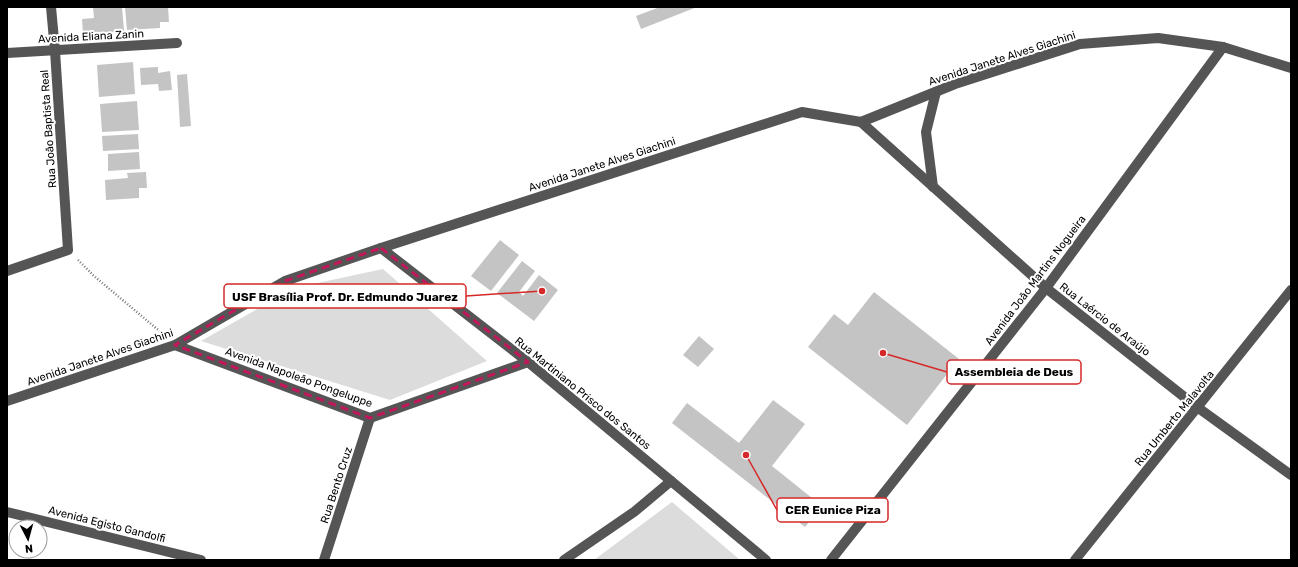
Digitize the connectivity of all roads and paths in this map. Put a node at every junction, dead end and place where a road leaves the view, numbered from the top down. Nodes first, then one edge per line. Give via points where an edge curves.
1 (51, 7) edge
2 (177, 43) dead end
3 (1223, 47) junction
4 (55, 51) junction
5 (7, 53) edge
6 (1291, 68) edge
7 (936, 92) junction
8 (861, 122) junction
9 (933, 187) junction
10 (381, 248) junction
11 (68, 250) junction
12 (7, 272) edge
13 (1046, 288) junction
14 (1291, 290) edge
15 (175, 345) junction
16 (528, 362) junction
17 (7, 401) edge
18 (1197, 407) junction
19 (370, 418) junction
20 (1291, 475) edge
21 (671, 481) junction
22 (7, 512) edge
23 (201, 560) edge
24 (324, 560) edge
25 (564, 560) edge
26 (766, 560) edge
27 (831, 560) edge
28 (1076, 560) edge

1 - 4 street, Rua João Baptista Real
2 - 4 street, Avenida Eliana Zanin
3 - 6 street, Avenida Janete Alves Giachini
3 - 7 street, Avenida Janete Alves Giachini via 1158,38 1080,44
3 - 13 street, Avenida João Martins Nogueira
4 - 5 street, Avenida Eliana Zanin
4 - 11 street, Rua João Baptista Real
7 - 8 street, Avenida Janete Alves Giachini
7 - 9 street via 926,132
8 - 9 street, Rua Laércio de Araújo
8 - 10 street, Avenida Janete Alves Giachini via 802,112
9 - 13 street, Rua Laércio de Araújo
10 - 15 street, Avenida Janete Alves Giachini via 285,281
10 - 16 street, Rua Martiniano Prisco dos Santos
11 - 12 street
11 - 15 path via 94,276
13 - 18 street, Rua Laércio de Araújo
13 - 27 street, Avenida João Martins Nogueira
14 - 18 street, Rua Umberto Malavolta
15 - 17 street, Avenida Janete Alves Giachini
15 - 19 street, Avenida Napoleão Pongeluppe
16 - 19 street, Avenida Napoleão Pongeluppe
16 - 21 street, Rua Martiniano Prisco dos Santos
18 - 20 street, Rua Laércio de Araújo
18 - 28 street, Rua Umberto Malavolta
19 - 24 street, Rua Bento Cruz
21 - 25 street via 634,512
21 - 26 street, Rua Martiniano Prisco dos Santos
22 - 23 street, Avenida Egisto Gandolfi

